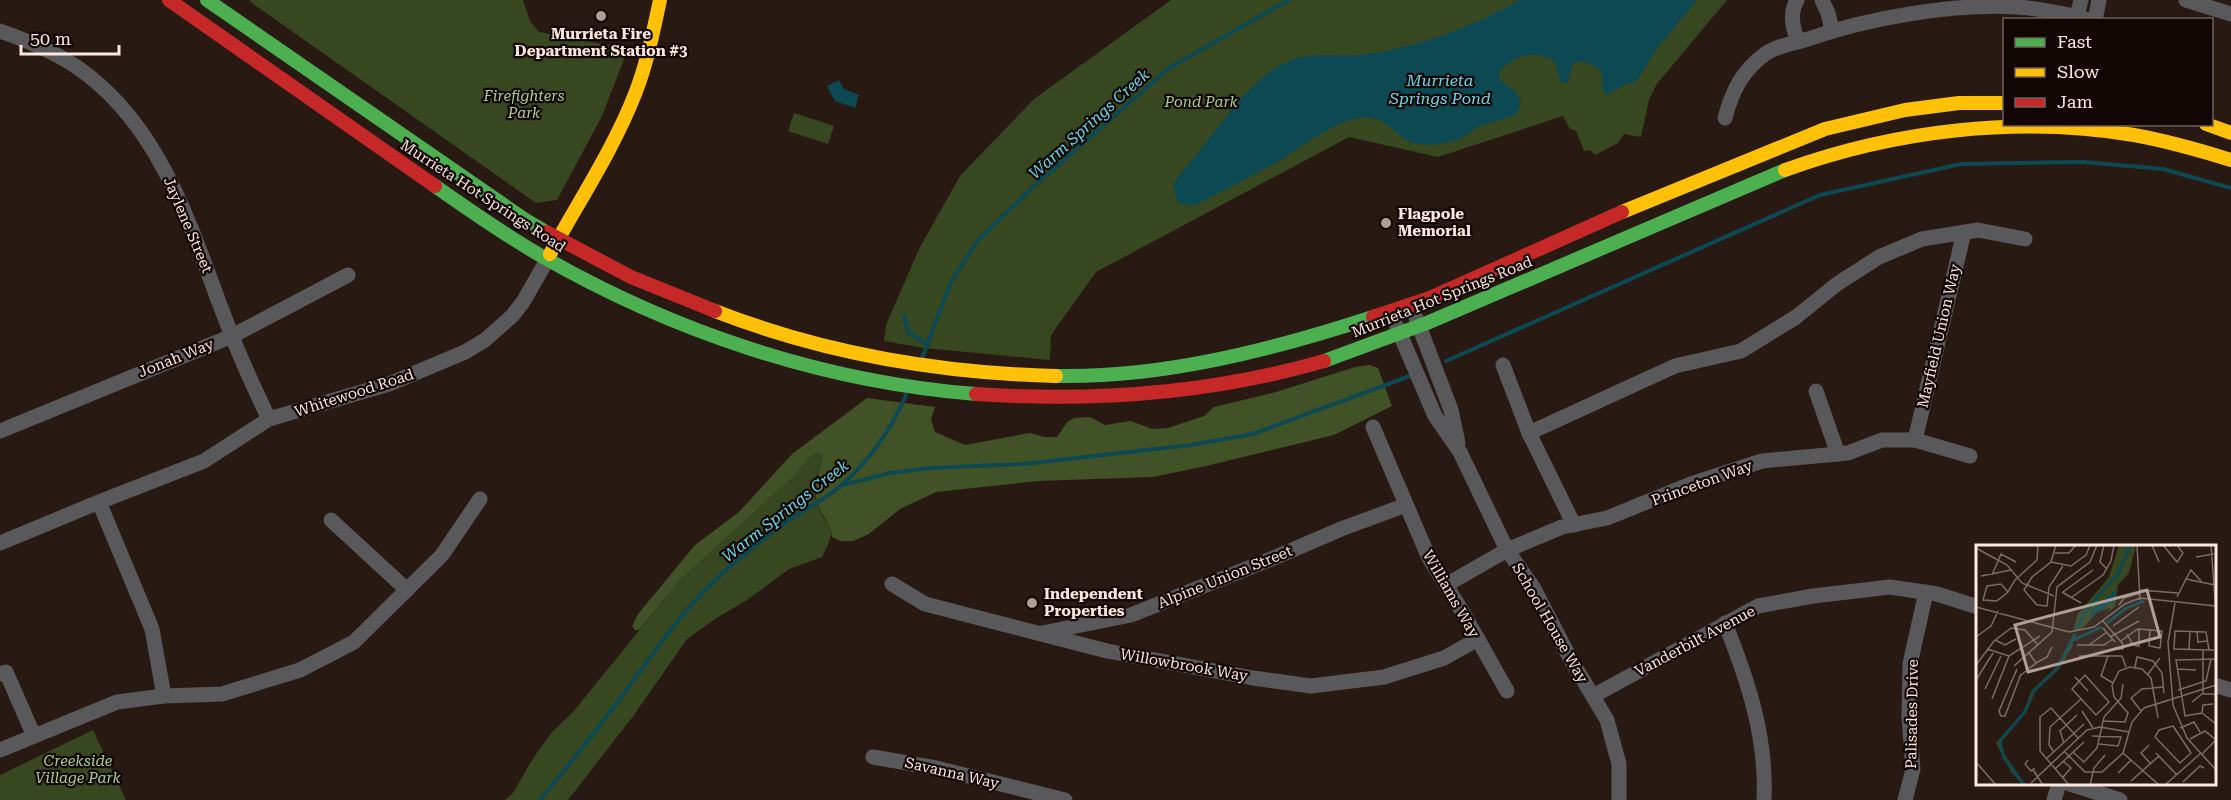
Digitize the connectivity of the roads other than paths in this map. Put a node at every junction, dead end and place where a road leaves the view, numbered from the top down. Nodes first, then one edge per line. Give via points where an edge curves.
1 (169, 0) edge
2 (207, 0) edge
3 (660, 0) edge
4 (1797, 0) edge
5 (1822, 0) edge
6 (2081, 0) edge
7 (2099, 0) edge
8 (2186, 0) edge
9 (2231, 14) edge
10 (2075, 18) edge
11 (2081, 18) edge
12 (2095, 18) edge
13 (1832, 30) junction
14 (0, 31) edge
15 (1798, 42) junction
16 (2003, 103) edge
17 (1725, 118) dead end
18 (2076, 126) edge
19 (2212, 126) edge
20 (2231, 133) edge
21 (2231, 160) edge
22 (1964, 232) junction
23 (2025, 238) dead end
24 (558, 239) junction
25 (548, 260) junction
26 (348, 275) dead end
27 (1411, 304) junction
28 (1390, 312) junction
29 (1420, 327) junction
30 (1400, 334) junction
31 (232, 336) junction
32 (1503, 365) dead end
33 (1816, 391) dead end
34 (269, 419) junction
35 (1373, 427) dead end
36 (0, 430) edge
37 (1529, 433) junction
38 (1915, 440) junction
39 (1460, 452) junction
40 (1838, 454) junction
41 (1970, 456) dead end
42 (480, 499) dead end
43 (99, 502) junction
44 (1406, 505) junction
45 (331, 520) dead end
46 (1574, 525) junction
47 (0, 543) edge
48 (1507, 550) junction
49 (892, 584) dead end
50 (1446, 585) junction
51 (407, 590) junction
52 (1926, 592) junction
53 (1976, 607) edge
54 (1725, 623) junction
55 (1039, 634) junction
56 (1478, 639) junction
57 (0, 674) edge
58 (2216, 686) edge
59 (2231, 690) edge
60 (1507, 691) dead end
61 (164, 696) junction
62 (1593, 696) junction
63 (34, 736) junction
64 (0, 750) edge
65 (873, 757) dead end
66 (2059, 785) edge
67 (2076, 785) edge
68 (1065, 800) edge
69 (1619, 800) edge
70 (1764, 800) edge
71 (1905, 800) edge
72 (2054, 800) edge
73 (2120, 800) edge

1 - 25 main road, Murrieta Hot Springs Road via 344,124
2 - 24 main road, Murrieta Hot Springs Road via 371,116
3 - 24 main road, Whitewood Road via 634,94
4 - 15 street via 1792,18
5 - 13 street
6 - 11 street
7 - 12 street
8 - 9 street
10 - 13 street via 2019,8 1975,8
13 - 15 street
14 - 31 street, Jaylene Street via 36,44 89,75 134,119 175,188
15 - 17 street via 1767,53 1753,64 1731,94
16 - 27 main road, Murrieta Hot Springs Road via 1959,103 1905,110 1825,129
18 - 21 main road, Murrieta Hot Springs Road via 2199,149
18 - 29 main road, Murrieta Hot Springs Road via 1926,133 1832,154 1720,197
19 - 20 main road
22 - 23 street via 1978,230
22 - 37 street via 1922,239 1879,257 1741,351 1675,366
22 - 38 street, Mayfield Union Way
24 - 25 main road, Whitewood Road
24 - 28 main road, Murrieta Hot Springs Road via 631,277 729,316 822,345 946,369 1068,376 1166,367 1228,358
25 - 30 main road, Murrieta Hot Springs Road via 624,298 778,358 843,375 990,396 1103,399 1162,395 1309,365
25 - 34 street, Whitewood Road via 512,316 475,346 389,384
26 - 31 street, Jonah Way
27 - 28 main road, Murrieta Hot Springs Road
27 - 29 street, School House Way
28 - 30 street, School House Way
29 - 30 main road, Murrieta Hot Springs Road
29 - 39 street, School House Way via 1451,410
30 - 39 street, School House Way via 1435,416
31 - 34 street, Jaylene Street
31 - 36 street, Jonah Way
32 - 37 street
33 - 40 street
34 - 43 street, Whitewood Road via 204,461
35 - 44 street, Williams Way
37 - 46 street
38 - 40 street, Princeton Way via 1882,440
38 - 41 street, Princeton Way
39 - 48 street, School House Way
40 - 46 street, Princeton Way via 1762,461 1607,518
42 - 51 street via 442,555
43 - 47 street, Whitewood Road
43 - 61 street via 152,629
44 - 50 street, Williams Way via 1429,558
44 - 55 street, Alpine Union Street via 1131,615
45 - 51 street
46 - 48 street, Princeton Way
48 - 50 street, Princeton Way
48 - 62 street, School House Way via 1533,587
49 - 55 street, Willowbrook Way via 924,604
50 - 56 street, Williams Way
51 - 61 street via 354,642 300,670 222,694
52 - 53 street, Vanderbilt Avenue
52 - 54 street, Vanderbilt Avenue via 1890,587 1813,596 1758,606
52 - 71 street, Palisades Drive via 1910,664 1912,769
54 - 62 street, Vanderbilt Avenue
54 - 70 street via 1744,670 1761,732 1766,770
55 - 56 street, Willowbrook Way via 1107,651 1311,686 1384,677 1444,658
56 - 60 street, Williams Way
57 - 63 street via 6,672
58 - 59 street
61 - 63 street via 117,702
62 - 69 street, School House Way via 1607,720 1619,764
63 - 64 street
65 - 68 street, Savanna Way via 936,768
66 - 72 street
67 - 73 street

